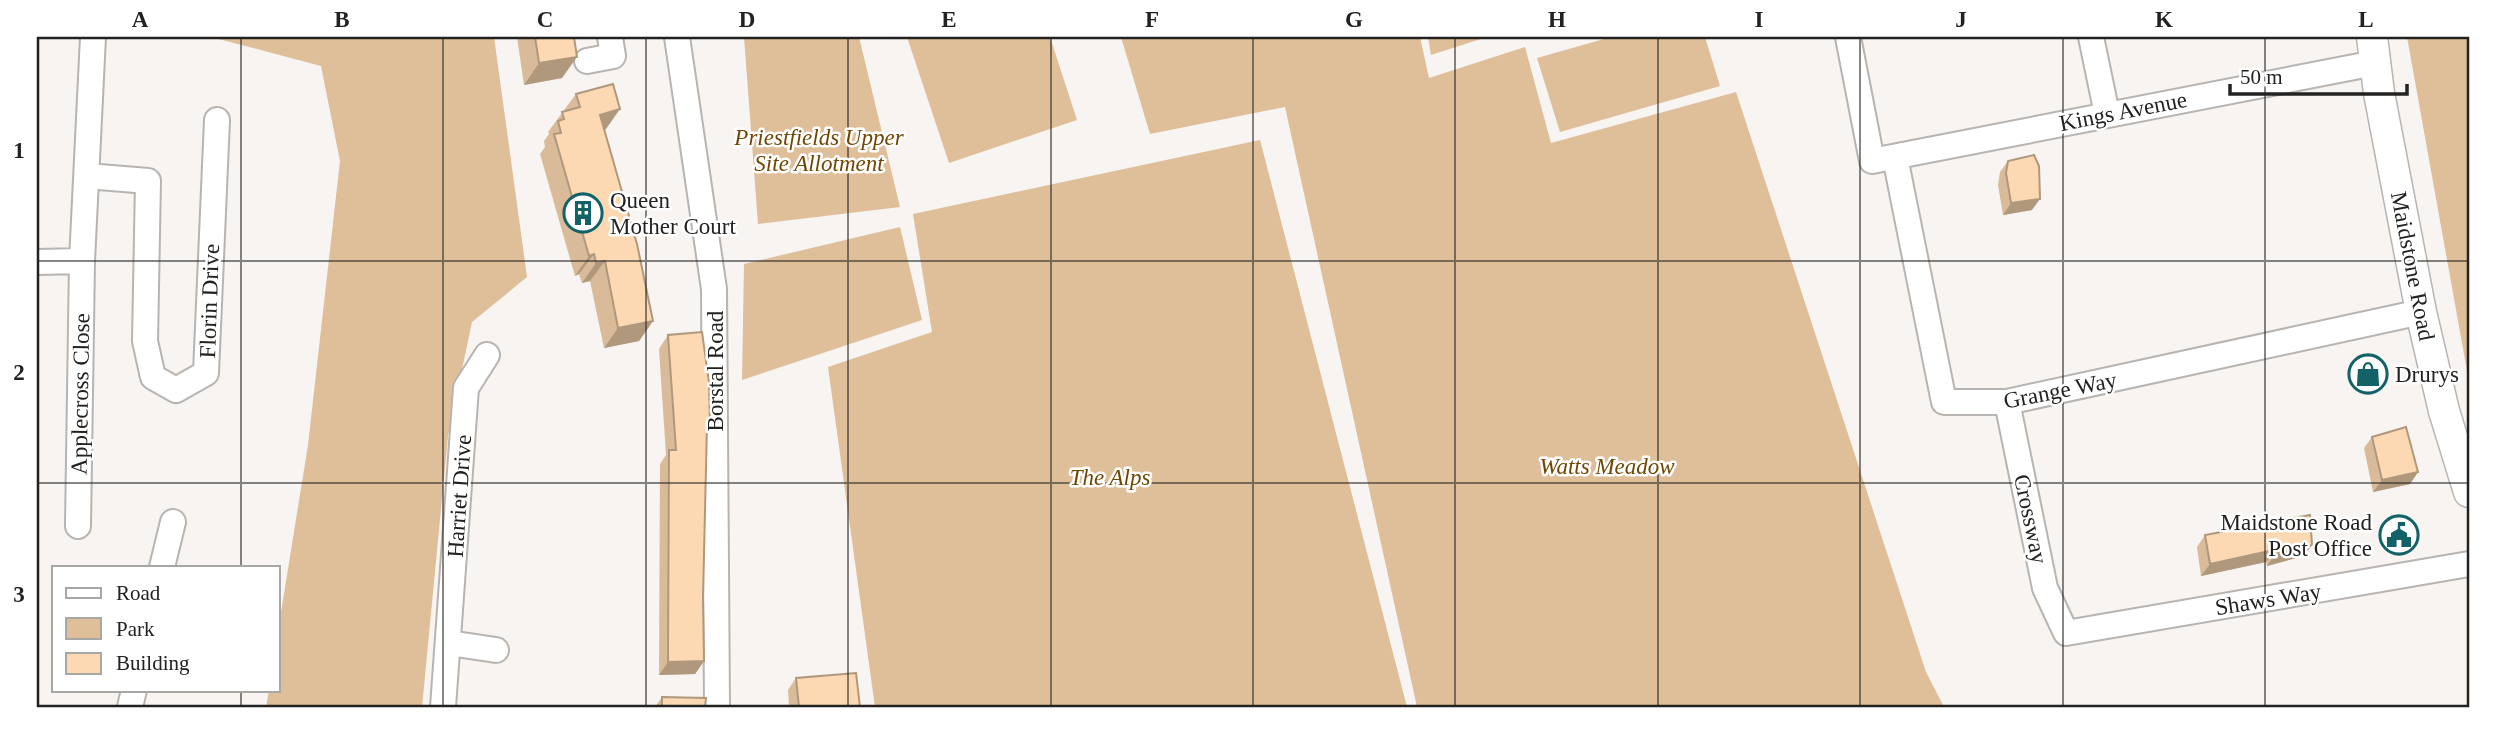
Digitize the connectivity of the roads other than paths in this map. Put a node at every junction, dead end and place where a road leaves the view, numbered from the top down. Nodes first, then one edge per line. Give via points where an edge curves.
1 (93, 37) edge
2 (610, 37) edge
3 (677, 37) edge
4 (1848, 37) edge
5 (2091, 37) edge
6 (2374, 50) edge
7 (587, 61) dead end
8 (2107, 114) junction
9 (217, 120) dead end
10 (1883, 159) junction
11 (87, 176) junction
12 (82, 261) junction
13 (37, 262) edge
14 (2421, 312) junction
15 (487, 355) dead end
16 (2007, 402) junction
17 (2469, 492) edge
18 (173, 522) dead end
19 (78, 526) dead end
20 (2469, 565) edge
21 (162, 566) edge
22 (2066, 633) joint
23 (449, 643) junction
24 (496, 650) dead end
25 (443, 707) edge
26 (718, 707) edge

1 - 11 street, Applecross Close
2 - 7 street via 613,56
3 - 26 street, Borstal Road via 714,289
4 - 10 street
5 - 8 street
6 - 8 street, Kings Avenue
6 - 14 main road, Maidstone Road
8 - 10 street, Kings Avenue
9 - 11 street, Florin Drive via 206,373 176,390 153,377 145,341 148,181
10 - 16 street, Grange Way via 1944,402
11 - 12 street, Applecross Close
12 - 13 street
12 - 19 street, Applecross Close
14 - 16 street, Grange Way
14 - 17 main road, Maidstone Road
15 - 23 street, Harriet Drive via 466,388
16 - 22 street, Crossway via 2045,588
18 - 21 street
20 - 22 street, Shaws Way
23 - 24 street
23 - 25 street, Harriet Drive

